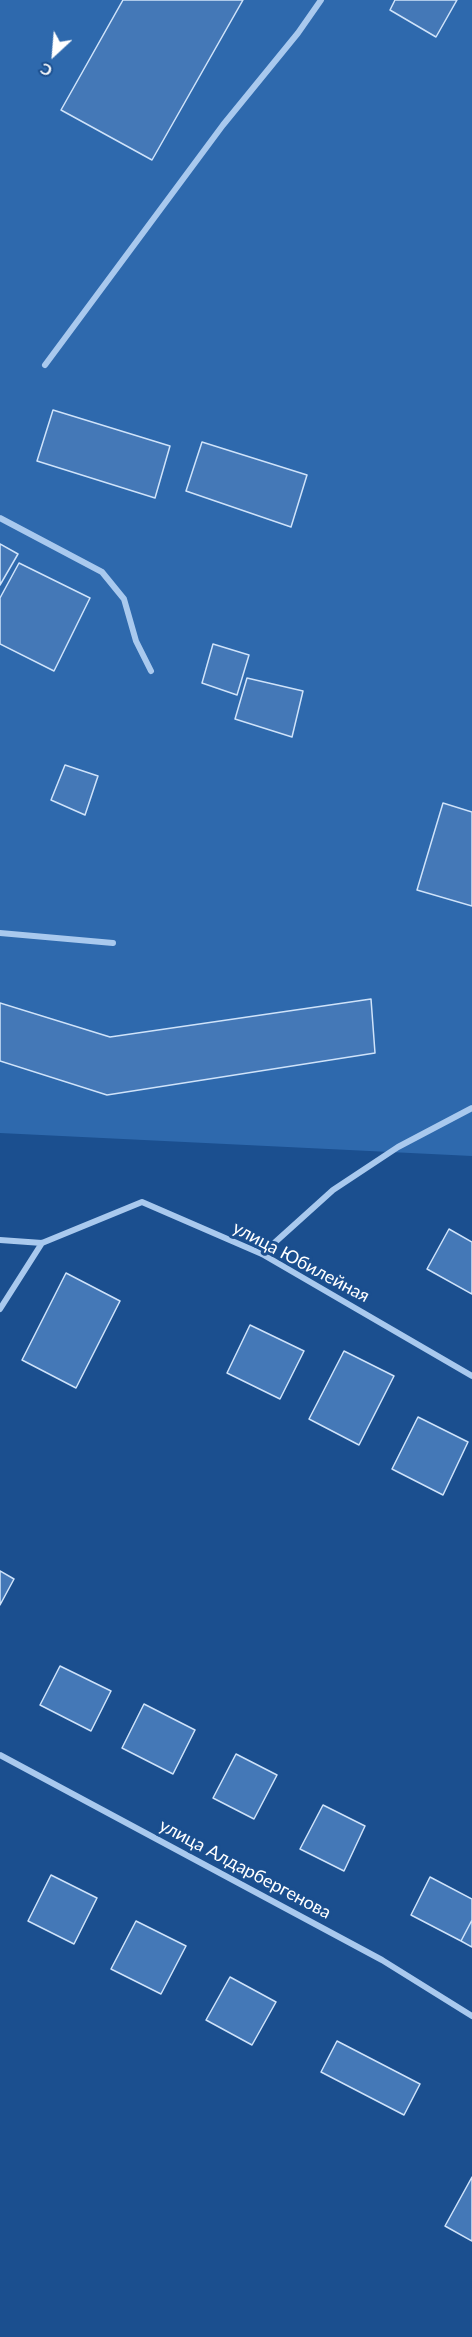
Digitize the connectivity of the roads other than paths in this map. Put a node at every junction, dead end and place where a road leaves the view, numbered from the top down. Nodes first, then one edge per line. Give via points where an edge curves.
1 (321, 0) edge
2 (45, 365) dead end
3 (0, 518) edge
4 (151, 671) dead end
5 (0, 933) edge
6 (113, 943) dead end
7 (472, 1108) edge
8 (0, 1240) edge
9 (42, 1243) junction
10 (262, 1254) junction
11 (0, 1309) edge
12 (472, 1376) edge
13 (0, 1755) edge
14 (472, 2016) edge

1 - 2 street
3 - 4 street via 102,572 124,599 136,642
5 - 6 street
7 - 10 street via 398,1147 333,1190
8 - 9 street
9 - 10 street, улица Юбилейная via 142,1202
9 - 11 street
10 - 12 street, улица Юбилейная
13 - 14 street, улица Алдарбергенова via 382,1960

